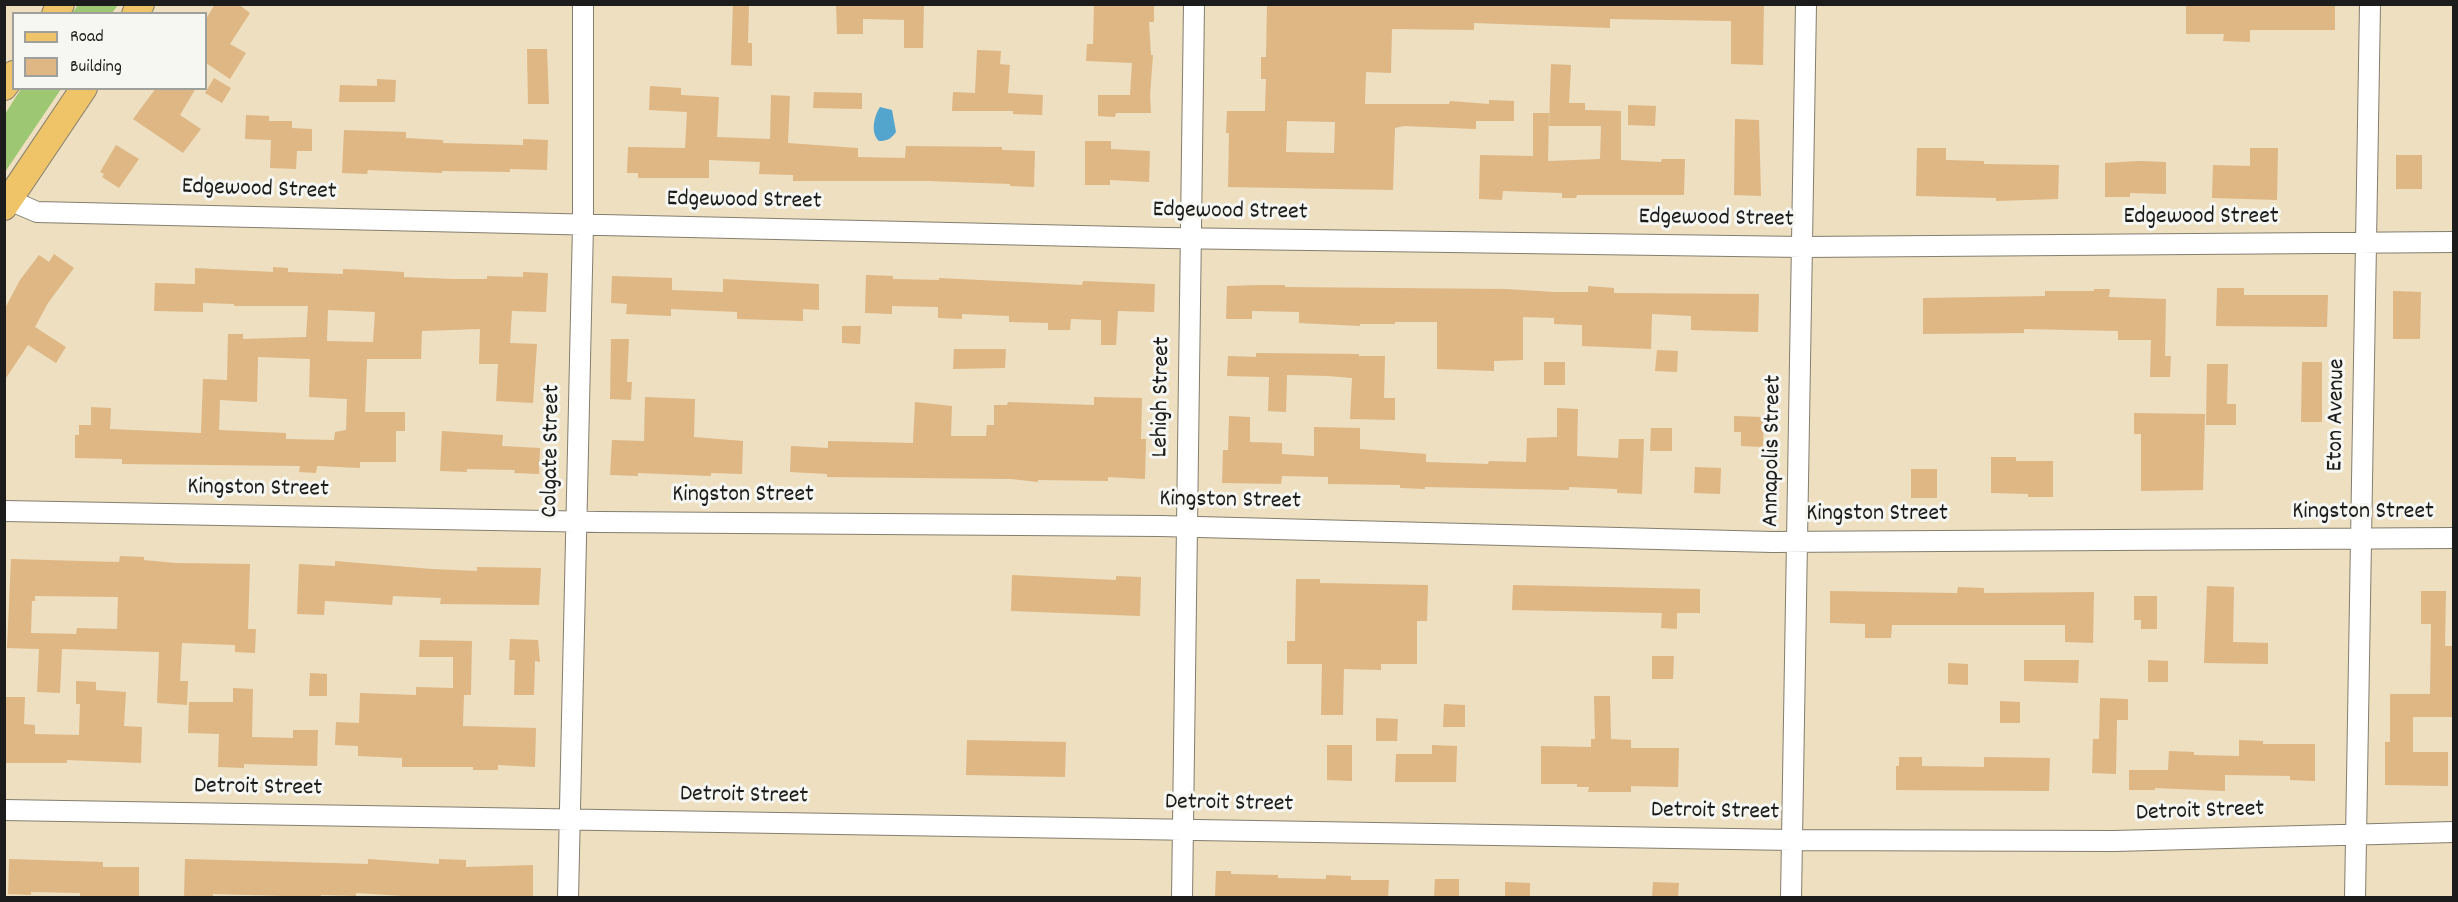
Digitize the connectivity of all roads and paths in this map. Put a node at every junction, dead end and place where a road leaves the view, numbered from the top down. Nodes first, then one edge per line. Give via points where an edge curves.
1 (583, 4) edge
2 (1194, 4) edge
3 (1806, 4) edge
4 (2370, 4) edge
5 (83, 90) edge
6 (7, 204) edge
7 (583, 225) junction
8 (1191, 237) junction
9 (2454, 242) edge
10 (2366, 243) junction
11 (1803, 247) junction
12 (4, 511) edge
13 (577, 522) junction
14 (1188, 527) junction
15 (2454, 538) edge
16 (2362, 540) junction
17 (1798, 541) junction
18 (4, 810) edge
19 (569, 820) junction
20 (1183, 830) junction
21 (2454, 832) edge
22 (2356, 834) junction
23 (1792, 840) junction
24 (568, 897) edge
25 (1182, 897) edge
26 (1791, 897) edge
27 (2355, 897) edge

1 - 7 street, Colgate Street
2 - 8 street, Lehigh Street
3 - 11 street, Annapolis Street
4 - 10 street, Eton Avenue
5 - 6 main road
6 - 7 street, Edgewood Street via 37,212
7 - 8 street, Edgewood Street
7 - 13 street, Colgate Street
8 - 11 street, Edgewood Street
8 - 14 street, Lehigh Street
9 - 10 street, Edgewood Street
10 - 11 street, Edgewood Street
10 - 16 street, Eton Avenue
11 - 17 street, Annapolis Street
12 - 13 street, Kingston Street
13 - 14 street, Kingston Street
13 - 19 street, Colgate Street
14 - 17 street, Kingston Street
14 - 20 street, Lehigh Street
15 - 16 street, Kingston Street
16 - 17 street, Kingston Street
16 - 22 street, Eton Avenue
17 - 23 street, Annapolis Street
18 - 19 street, Detroit Street
19 - 20 street, Detroit Street
19 - 24 street, Colgate Street
20 - 23 street, Detroit Street
20 - 25 street, Lehigh Street
21 - 22 street, Detroit Street
22 - 23 street, Detroit Street via 2114,841
22 - 27 street, Eton Avenue
23 - 26 street, Annapolis Street

